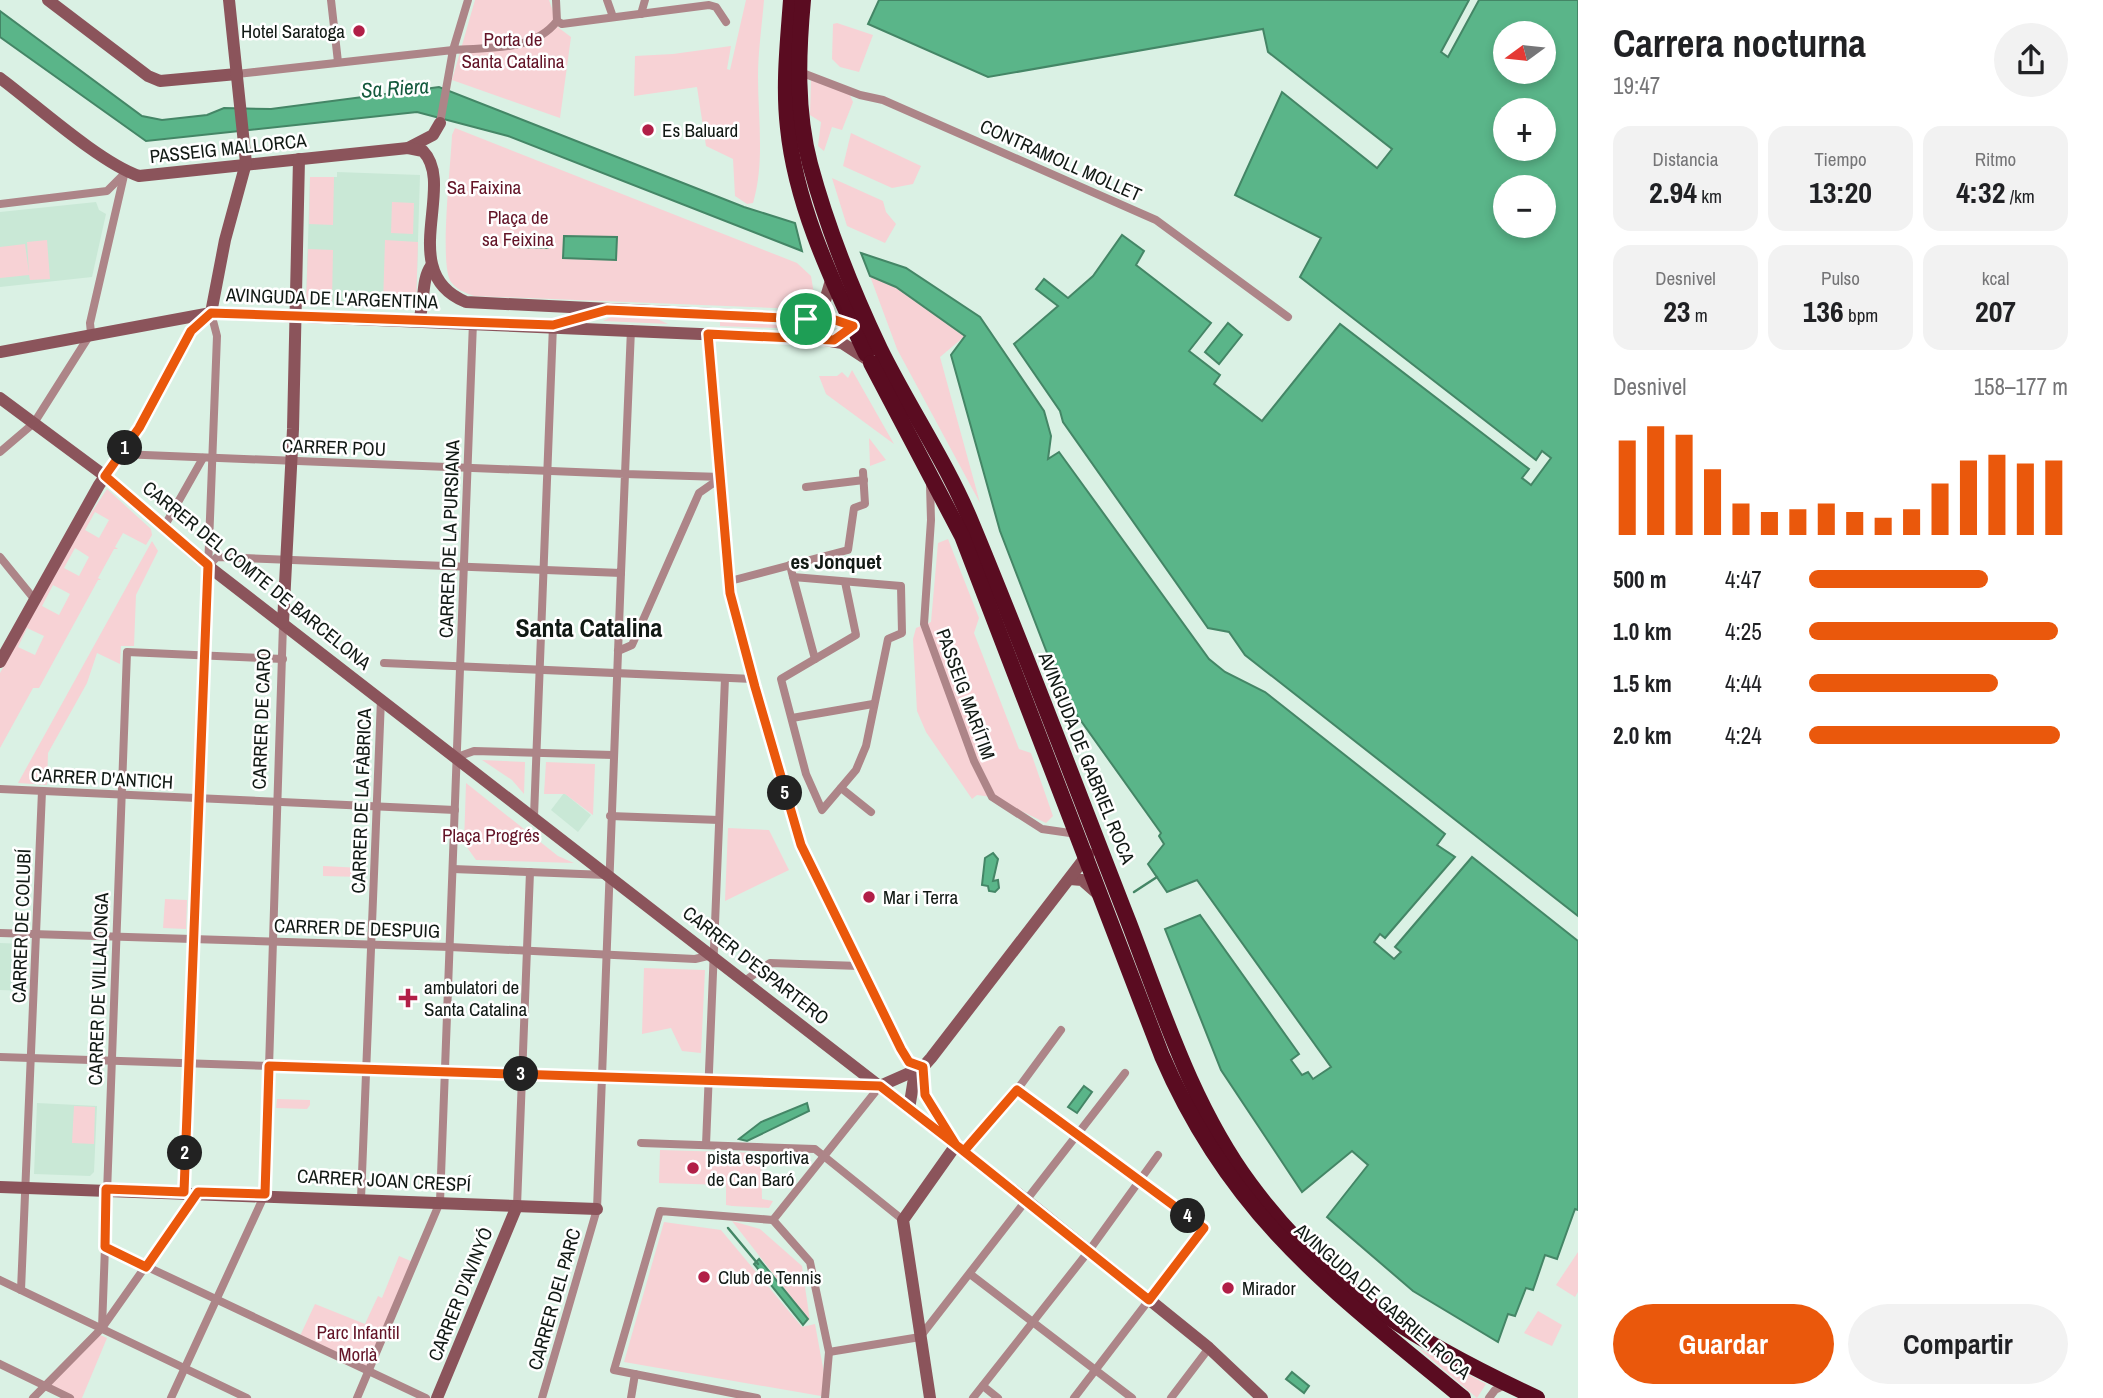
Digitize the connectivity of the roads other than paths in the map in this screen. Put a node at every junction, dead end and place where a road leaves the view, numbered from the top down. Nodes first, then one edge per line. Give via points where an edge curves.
1 (48, 0) edge
2 (229, 0) edge
3 (331, 0) edge
4 (468, 0) edge
5 (556, 0) edge
6 (607, 0) edge
7 (645, 0) edge
8 (791, 0) edge
9 (803, 0) edge
10 (641, 14) junction
11 (613, 17) junction
12 (557, 21) junction
13 (726, 22) dead end
14 (453, 50) junction
15 (338, 62) junction
16 (237, 74) junction
17 (793, 76) junction
18 (0, 78) edge
19 (440, 123) joint
20 (408, 148) junction
21 (299, 159) junction
22 (246, 163) junction
23 (125, 171) junction
24 (0, 204) edge
25 (431, 266) junction
26 (832, 277) junction
27 (858, 299) junction
28 (607, 310) junction
29 (211, 313) junction
30 (681, 313) junction
31 (295, 317) junction
32 (1288, 317) dead end
33 (806, 319) junction
34 (419, 320) junction
35 (473, 322) junction
36 (553, 325) junction
37 (853, 326) junction
38 (631, 329) junction
39 (91, 334) junction
40 (708, 334) junction
41 (834, 340) junction
42 (0, 352) edge
43 (872, 355) junction
44 (712, 378) junction
45 (724, 378) dead end
46 (0, 398) edge
47 (34, 423) junction
48 (0, 452) edge
49 (120, 454) junction
50 (207, 458) junction
51 (291, 461) junction
52 (925, 461) junction
53 (468, 467) junction
54 (546, 470) junction
55 (625, 474) junction
56 (105, 476) junction
57 (722, 477) junction
58 (806, 487) dead end
59 (164, 527) junction
60 (0, 556) edge
61 (286, 560) junction
62 (208, 565) junction
63 (790, 565) junction
64 (464, 567) junction
65 (543, 570) junction
66 (621, 573) junction
67 (793, 577) junction
68 (730, 581) junction
69 (845, 582) junction
70 (35, 600) junction
71 (283, 622) junction
72 (618, 651) junction
73 (205, 655) junction
74 (283, 659) junction
75 (815, 659) junction
76 (0, 662) edge
77 (384, 663) dead end
78 (460, 666) junction
79 (539, 670) junction
80 (617, 673) junction
81 (725, 678) junction
82 (753, 679) junction
83 (381, 699) junction
84 (873, 704) junction
85 (792, 718) junction
86 (536, 753) junction
87 (613, 755) junction
88 (457, 757) junction
89 (841, 788) junction
90 (0, 789) edge
91 (42, 791) junction
92 (121, 795) junction
93 (199, 799) junction
94 (278, 802) junction
95 (376, 807) junction
96 (455, 810) junction
97 (871, 812) dead end
98 (534, 816) junction
99 (610, 816) junction
100 (719, 820) junction
101 (1077, 834) junction
102 (1095, 834) junction
103 (1088, 864) junction
104 (453, 869) junction
105 (530, 872) junction
106 (609, 875) junction
107 (1070, 878) junction
108 (1112, 880) junction
109 (1102, 900) junction
110 (0, 933) edge
111 (36, 934) junction
112 (116, 937) junction
113 (194, 939) junction
114 (273, 942) junction
115 (371, 944) junction
116 (450, 947) junction
117 (528, 951) junction
118 (606, 954) junction
119 (712, 955) junction
120 (859, 966) junction
121 (746, 981) junction
122 (1061, 1030) dead end
123 (0, 1057) edge
124 (31, 1058) junction
125 (111, 1061) junction
126 (189, 1063) junction
127 (269, 1066) junction
128 (923, 1067) junction
129 (366, 1068) junction
130 (445, 1072) junction
131 (1125, 1073) dead end
132 (522, 1074) junction
133 (602, 1077) junction
134 (709, 1080) junction
135 (880, 1086) junction
136 (1017, 1090) junction
137 (909, 1109) junction
138 (1077, 1133) junction
139 (641, 1143) dead end
140 (706, 1145) junction
141 (960, 1148) junction
142 (822, 1155) junction
143 (1158, 1155) dead end
144 (1140, 1180) junction
145 (0, 1186) edge
146 (26, 1187) junction
147 (106, 1189) junction
148 (184, 1192) junction
149 (198, 1192) junction
150 (265, 1194) junction
151 (360, 1199) junction
152 (1025, 1199) junction
153 (440, 1202) junction
154 (517, 1206) junction
155 (597, 1209) junction
156 (773, 1220) junction
157 (903, 1220) junction
158 (105, 1247) junction
159 (1088, 1252) junction
160 (146, 1267) junction
161 (970, 1274) junction
162 (0, 1280) edge
163 (21, 1290) junction
164 (217, 1299) junction
165 (1149, 1300) junction
166 (1033, 1322) junction
167 (102, 1328) junction
168 (920, 1337) junction
169 (1209, 1349) junction
170 (829, 1352) junction
171 (0, 1364) edge
172 (185, 1369) junction
173 (1095, 1370) junction
174 (370, 1372) junction
175 (635, 1374) junction
176 (1507, 1384) junction
177 (45, 1385) junction
178 (983, 1386) junction
179 (727, 1395) edge
180 (33, 1398) edge
181 (70, 1398) edge
182 (171, 1398) edge
183 (247, 1398) edge
184 (357, 1398) edge
185 (426, 1398) edge
186 (438, 1398) edge
187 (542, 1398) edge
188 (631, 1398) edge
189 (757, 1398) edge
190 (825, 1398) edge
191 (930, 1398) edge
192 (973, 1398) edge
193 (998, 1398) edge
194 (1074, 1398) edge
195 (1132, 1398) edge
196 (1171, 1398) edge
197 (1262, 1398) edge
198 (1463, 1398) edge
199 (1489, 1398) edge
200 (1537, 1398) edge

1 - 16 street via 148,76 160,80
2 - 16 street
3 - 15 street
4 - 14 street
5 - 12 street
6 - 11 street
7 - 10 street
8 - 17 highway, AVINGUDA DE GABRIEL ROCA
9 - 17 highway, AVINGUDA DE GABRIEL ROCA
10 - 11 street
10 - 13 street via 709,5 716,7
11 - 12 street
12 - 14 street via 547,35 527,43
14 - 15 street
14 - 19 street
15 - 16 street
16 - 22 street
17 - 26 highway, AVINGUDA DE GABRIEL ROCA via 788,126 796,171
17 - 27 highway, AVINGUDA DE GABRIEL ROCA via 806,145
17 - 32 street, CONTRAMOLL MOLLET via 883,100 1156,220
18 - 23 street, PASSEIG MALLORCA
19 - 20 street, PASSEIG MALLORCA via 433,135
20 - 21 street, PASSEIG MALLORCA
20 - 25 street via 423,151 430,161
21 - 22 street, PASSEIG MALLORCA
21 - 31 street, CARRER DE CARO
22 - 23 street, PASSEIG MALLORCA via 144,176
22 - 29 street
23 - 24 street via 107,191
23 - 39 street
25 - 28 street, AVINGUDA DE L'ARGENTINA via 443,288 466,302
25 - 34 street
26 - 33 street via 824,304
26 - 37 highway, AVINGUDA DE GABRIEL ROCA
27 - 37 street
27 - 43 highway, AVINGUDA DE GABRIEL ROCA
28 - 30 street, AVINGUDA DE L'ARGENTINA
28 - 36 street
29 - 31 street, AVINGUDA DE L'ARGENTINA
29 - 39 street, AVINGUDA DE L'ARGENTINA
29 - 49 street via 191,331
29 - 50 street via 217,336
30 - 33 street, AVINGUDA DE L'ARGENTINA
30 - 40 street
31 - 34 street, AVINGUDA DE L'ARGENTINA
31 - 51 street, CARRER DE CARO
33 - 37 street, AVINGUDA DE L'ARGENTINA
34 - 35 street, AVINGUDA DE L'ARGENTINA
35 - 36 street, AVINGUDA DE L'ARGENTINA
35 - 53 street, CARRER DE LA PURSIANA
36 - 38 street, AVINGUDA DE L'ARGENTINA
36 - 54 street
37 - 41 street
37 - 43 highway, AVINGUDA DE GABRIEL ROCA
38 - 40 street, AVINGUDA DE L'ARGENTINA
38 - 55 street, CARRER DEL PARC
39 - 42 street, AVINGUDA DE L'ARGENTINA
39 - 47 street
40 - 41 street, AVINGUDA DE L'ARGENTINA
40 - 44 street
41 - 43 street
43 - 52 highway, AVINGUDA DE GABRIEL ROCA
43 - 102 highway, AVINGUDA DE GABRIEL ROCA via 969,517
44 - 45 street
44 - 57 street
46 - 47 street, CARRER DEL COMTE DE BARCELONA
47 - 48 street
47 - 56 street, CARRER DEL COMTE DE BARCELONA
49 - 50 street, CARRER POU
49 - 56 street
50 - 51 street, CARRER POU
50 - 59 street
50 - 62 street
51 - 53 street, CARRER POU
51 - 61 street, CARRER DE CARO
52 - 101 highway, AVINGUDA DE GABRIEL ROCA via 962,536
52 - 101 street, PASSEIG MARÍTIM via 932,511 924,624 974,761 992,797 1042,829
53 - 54 street, CARRER POU
53 - 64 street, CARRER DE LA PURSIANA
54 - 55 street, CARRER POU
54 - 65 street
55 - 57 street, CARRER POU
55 - 66 street, CARRER DEL PARC
56 - 59 street, CARRER DEL COMTE DE BARCELONA
56 - 70 street
57 - 68 street
57 - 72 street via 699,493 632,645
58 - 63 street via 864,476 866,503 854,508 848,550
59 - 62 street, CARRER DEL COMTE DE BARCELONA
60 - 70 street
61 - 62 street via 217,557
61 - 64 street
61 - 71 street, CARRER DE CARO
62 - 71 street, CARRER DEL COMTE DE BARCELONA
62 - 73 street
63 - 67 street
63 - 68 street
64 - 65 street
64 - 78 street, CARRER DE LA PURSIANA
65 - 66 street
65 - 79 street
66 - 72 street, CARRER DEL PARC
67 - 69 street
67 - 75 street
68 - 82 street
69 - 75 street via 856,635
69 - 84 street via 901,586 902,634 888,639
70 - 76 street
71 - 74 street, CARRER DE CARO
71 - 83 street, CARRER DEL COMTE DE BARCELONA
72 - 80 street, CARRER DEL PARC
73 - 74 street
73 - 92 street, CARRER DE VILLALONGA via 127,652
73 - 93 street
74 - 94 street, CARRER DE CARO
75 - 85 street via 781,679
77 - 78 street
78 - 79 street
78 - 88 street, CARRER DE LA PURSIANA
79 - 80 street
79 - 86 street
80 - 81 street
80 - 87 street, CARRER DEL PARC
81 - 82 street
81 - 100 street
82 - 120 street via 801,845
83 - 88 street, CARRER DEL COMTE DE BARCELONA
83 - 95 street, CARRER DE LA FÀBRICA
84 - 85 street
84 - 89 street via 866,746 856,770
85 - 89 street via 806,774 822,810
86 - 87 street
86 - 88 street via 474,751
86 - 98 street
87 - 99 street, CARRER DEL PARC
88 - 96 street, CARRER DE LA PURSIANA
88 - 98 street, CARRER DEL COMTE DE BARCELONA
89 - 97 street
90 - 91 street, CARRER D'ANTICH
91 - 92 street, CARRER D'ANTICH
91 - 111 street, CARRER DE COLUBÍ
92 - 93 street, CARRER D'ANTICH
92 - 112 street, CARRER DE VILLALONGA
93 - 94 street, CARRER D'ANTICH
93 - 113 street
94 - 95 street, CARRER D'ANTICH
94 - 114 street, CARRER DE CARO
95 - 96 street, CARRER D'ANTICH
95 - 115 street, CARRER DE LA FÀBRICA
96 - 104 street, CARRER DE LA PURSIANA
98 - 106 street, CARRER D'ESPARTERO
99 - 100 street
99 - 106 street, CARRER DEL PARC
100 - 119 street
101 - 103 highway, AVINGUDA DE GABRIEL ROCA
102 - 103 street
102 - 108 highway, AVINGUDA DE GABRIEL ROCA
103 - 107 street
103 - 108 street
103 - 109 highway, AVINGUDA DE GABRIEL ROCA
104 - 105 street
104 - 116 street, CARRER DE LA PURSIANA
105 - 106 street
105 - 117 street
106 - 118 street, CARRER DEL PARC
106 - 119 street, CARRER D'ESPARTERO
107 - 109 street via 1089,884
107 - 128 street
108 - 176 highway, AVINGUDA DE GABRIEL ROCA via 1195,1087 1226,1148 1258,1195 1311,1254 1380,1314 1435,1349
109 - 198 highway, AVINGUDA DE GABRIEL ROCA via 1172,1078 1200,1134 1235,1186 1316,1276
110 - 111 street, CARRER DE DESPUIG
111 - 112 street, CARRER DE DESPUIG
111 - 124 street, CARRER DE COLUBÍ
112 - 113 street, CARRER DE DESPUIG
112 - 125 street, CARRER DE VILLALONGA
113 - 114 street, CARRER DE DESPUIG
113 - 126 street
114 - 115 street, CARRER DE DESPUIG
114 - 127 street, CARRER DE CARO
115 - 116 street, CARRER DE DESPUIG
115 - 129 street, CARRER DE LA FÀBRICA
116 - 117 street, CARRER DE DESPUIG
116 - 130 street, CARRER DE LA PURSIANA
117 - 118 street, CARRER DE DESPUIG
117 - 132 street
118 - 119 street, CARRER DE DESPUIG via 695,959
118 - 133 street, CARRER DEL PARC
119 - 121 street, CARRER D'ESPARTERO
119 - 134 street
120 - 121 street via 770,963
120 - 128 street via 909,1062
121 - 135 street, CARRER D'ESPARTERO
122 - 136 street
123 - 124 street
124 - 125 street
124 - 146 street, CARRER DE COLUBÍ
125 - 126 street
125 - 147 street, CARRER DE VILLALONGA
126 - 127 street
126 - 148 street
127 - 129 street
127 - 150 street, CARRER DE CARO
128 - 135 street
128 - 137 street via 914,1078
128 - 141 street via 925,1095
129 - 130 street
129 - 151 street, CARRER DE LA FÀBRICA
130 - 132 street
130 - 153 street, CARRER DE LA PURSIANA
131 - 138 street
132 - 133 street
132 - 154 street
133 - 134 street
133 - 155 street, CARRER DEL PARC
134 - 135 street
134 - 140 street
135 - 137 street, CARRER D'ESPARTERO
135 - 142 street
136 - 138 street
136 - 141 street
137 - 141 street, CARRER D'ESPARTERO
138 - 144 street
138 - 152 street
139 - 140 street
140 - 142 street via 815,1149
141 - 152 street, CARRER D'ESPARTERO
141 - 157 street
142 - 156 street
142 - 157 street
143 - 144 street
144 - 159 street
144 - 165 street via 1204,1228
145 - 146 street, CARRER JOAN CRESPÍ
146 - 147 street, CARRER JOAN CRESPÍ
146 - 163 street, CARRER DE COLUBÍ
147 - 148 street, CARRER JOAN CRESPÍ
147 - 158 street, CARRER DE VILLALONGA
148 - 149 street, CARRER JOAN CRESPÍ
149 - 150 street, CARRER JOAN CRESPÍ
149 - 160 street
150 - 151 street, CARRER JOAN CRESPÍ
150 - 164 street
151 - 153 street, CARRER JOAN CRESPÍ
152 - 159 street, CARRER D'ESPARTERO
152 - 161 street
153 - 154 street, CARRER JOAN CRESPÍ
153 - 174 street
154 - 155 street, CARRER JOAN CRESPÍ
154 - 186 street, CARRER D'AVINYÓ
155 - 187 street, CARRER DEL PARC
156 - 170 street via 810,1262
156 - 175 street via 660,1211 614,1370
157 - 168 street
158 - 160 street
158 - 167 street, CARRER DE VILLALONGA
159 - 165 street, CARRER D'ESPARTERO
159 - 166 street
160 - 164 street
160 - 167 street
161 - 166 street
161 - 168 street
162 - 163 street
163 - 167 street
164 - 172 street
164 - 174 street
165 - 169 street, CARRER D'ESPARTERO
165 - 173 street
166 - 173 street
166 - 178 street
167 - 172 street
167 - 177 street
168 - 170 street
168 - 191 street
169 - 196 street
169 - 197 street, CARRER D'ESPARTERO
170 - 190 street
171 - 177 street
172 - 182 street
172 - 183 street
173 - 194 street
173 - 195 street
174 - 184 street
174 - 185 street
175 - 179 street
175 - 188 street
176 - 199 street
176 - 200 highway, AVINGUDA DE GABRIEL ROCA
177 - 180 street
177 - 181 street
178 - 192 street
178 - 193 street
179 - 189 street

